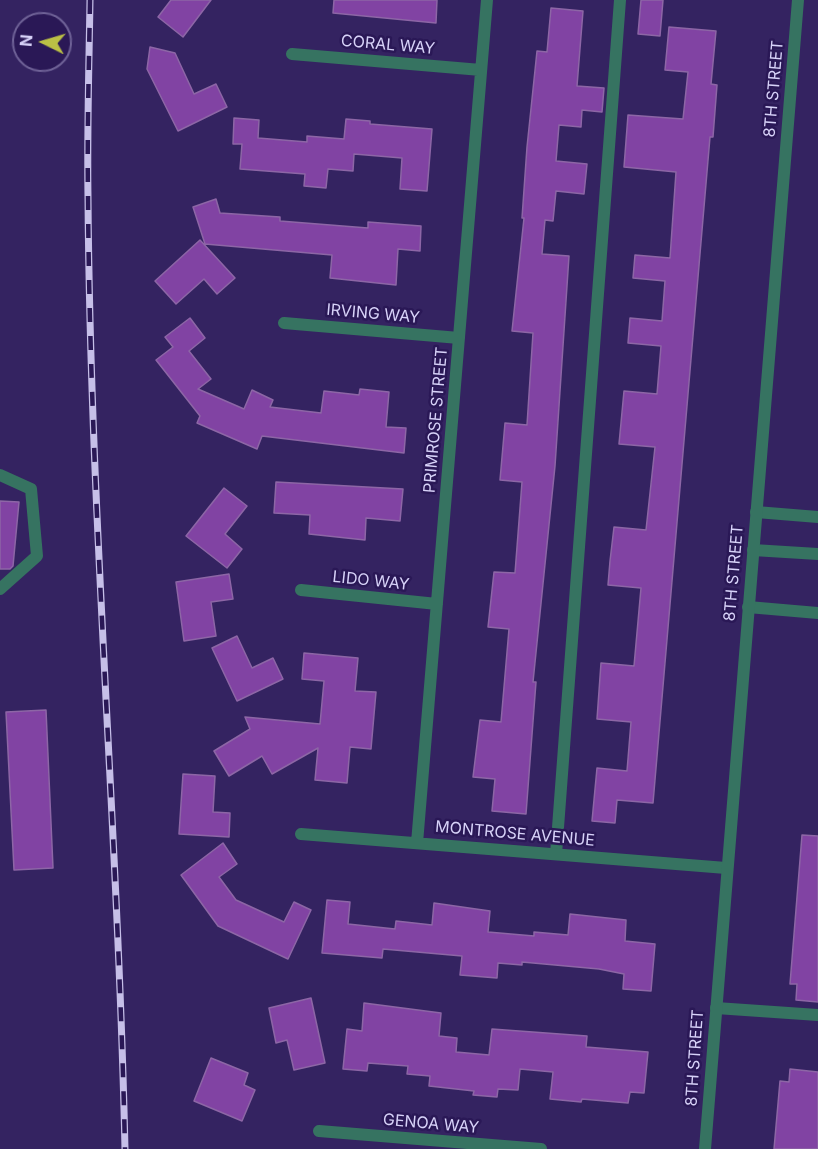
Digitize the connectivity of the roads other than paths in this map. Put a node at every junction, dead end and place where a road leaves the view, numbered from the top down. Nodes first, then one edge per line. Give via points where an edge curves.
1 (487, 0) edge
2 (620, 0) edge
3 (798, 0) edge
4 (292, 54) dead end
5 (481, 70) junction
6 (284, 323) dead end
7 (459, 338) junction
8 (0, 475) edge
9 (756, 512) junction
10 (818, 517) edge
11 (753, 550) junction
12 (818, 554) edge
13 (0, 589) edge
14 (301, 590) dead end
15 (437, 604) junction
16 (748, 607) junction
17 (818, 613) edge
18 (301, 834) dead end
19 (417, 843) junction
20 (556, 854) junction
21 (726, 868) junction
22 (716, 1008) junction
23 (818, 1015) edge
24 (319, 1131) dead end
25 (541, 1149) edge
26 (705, 1149) edge

1 - 5 street, PRIMROSE STREET
2 - 20 street
3 - 9 street, 8TH STREET
4 - 5 street, CORAL WAY
5 - 7 street, PRIMROSE STREET
6 - 7 street, IRVING WAY
7 - 15 street, PRIMROSE STREET
8 - 13 street via 31,489 38,556
9 - 10 street
9 - 11 street, 8TH STREET
11 - 12 street
11 - 16 street, 8TH STREET
14 - 15 street, LIDO WAY
15 - 19 street, PRIMROSE STREET
16 - 17 street
16 - 21 street, 8TH STREET
18 - 19 street, MONTROSE AVENUE
19 - 20 street, MONTROSE AVENUE
20 - 21 street, MONTROSE AVENUE
21 - 22 street, 8TH STREET
22 - 23 street
22 - 26 street, 8TH STREET
24 - 25 street, GENOA WAY

